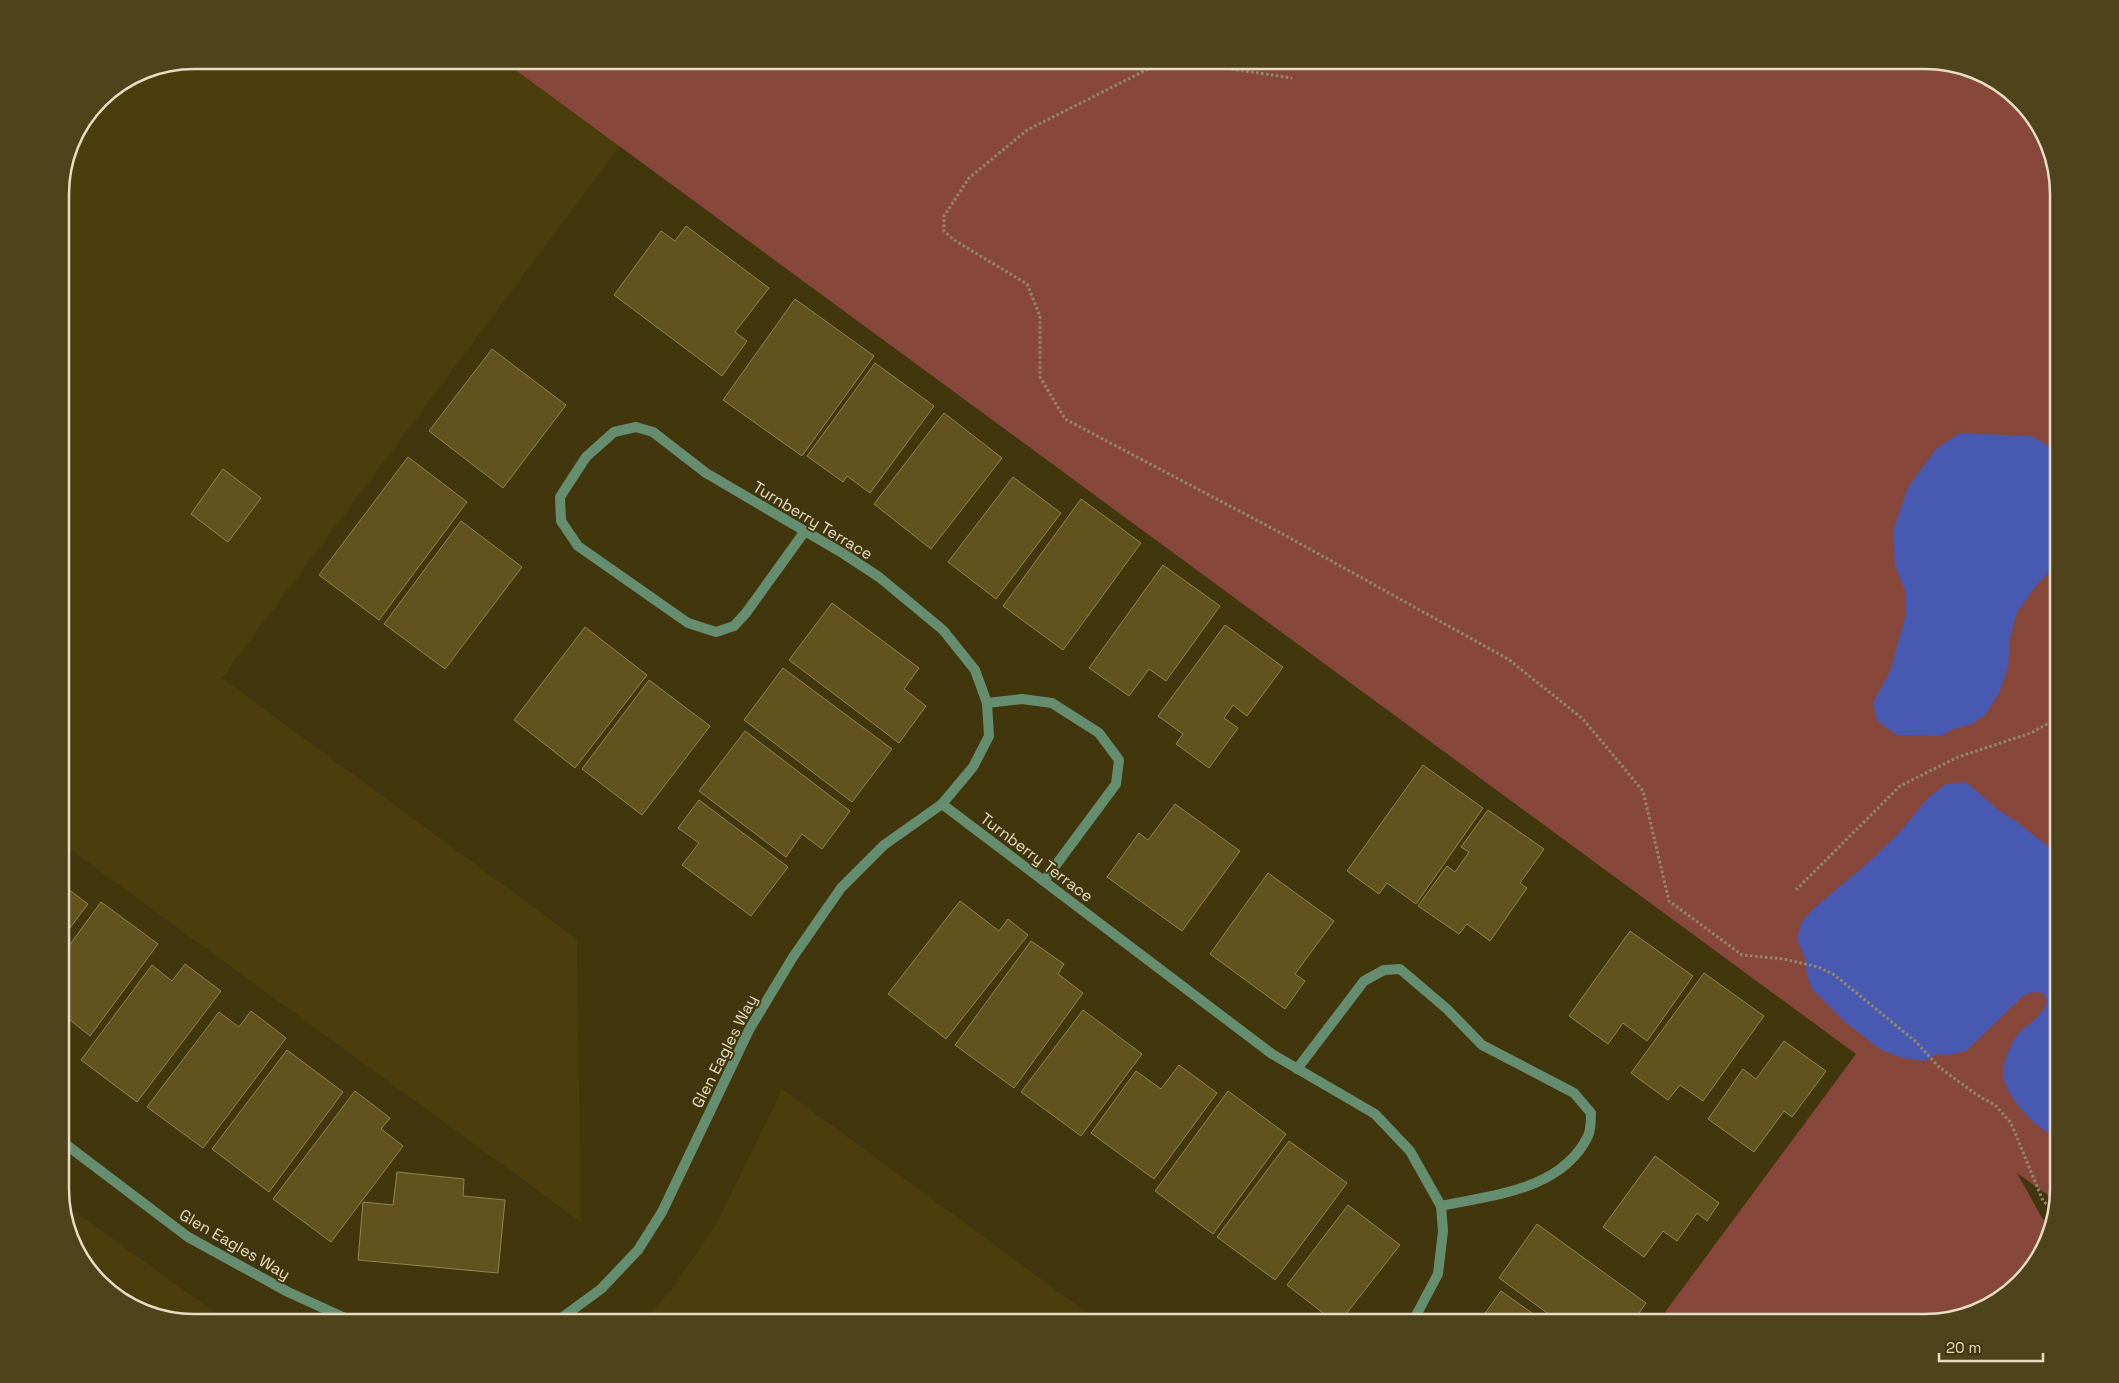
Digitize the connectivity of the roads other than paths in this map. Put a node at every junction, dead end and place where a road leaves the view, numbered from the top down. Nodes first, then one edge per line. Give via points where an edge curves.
1 (805, 531) junction
2 (988, 703) junction
3 (942, 804) junction
4 (1044, 881) junction
5 (1297, 1069) junction
6 (69, 1147) edge
7 (1441, 1206) junction
8 (336, 1314) edge
9 (567, 1314) edge
10 (1417, 1314) edge

1 - 1 street, Turnberry Terrace via 706,473 653,432 636,427 614,432 586,457 560,497 561,521 578,546 688,623 716,632 734,626 746,613
1 - 2 street, Turnberry Terrace via 878,577 943,630 975,670
2 - 3 street, Turnberry Terrace via 988,736 974,767
2 - 4 street via 1022,699 1052,703 1099,733 1119,760 1116,784
3 - 4 street, Turnberry Terrace
3 - 9 street, Glen Eagles Way via 884,845 841,888 793,957 749,1030 662,1212 638,1250 601,1289
4 - 5 street, Turnberry Terrace via 1272,1054
5 - 7 street, Turnberry Terrace via 1375,1114 1410,1151
5 - 7 street via 1364,981 1384,970 1400,969 1447,1009 1482,1045 1574,1093 1591,1113 1589,1135 1568,1165 1526,1188
6 - 8 street, Glen Eagles Way via 188,1237 288,1292
7 - 10 street, Turnberry Terrace via 1443,1231 1438,1274

